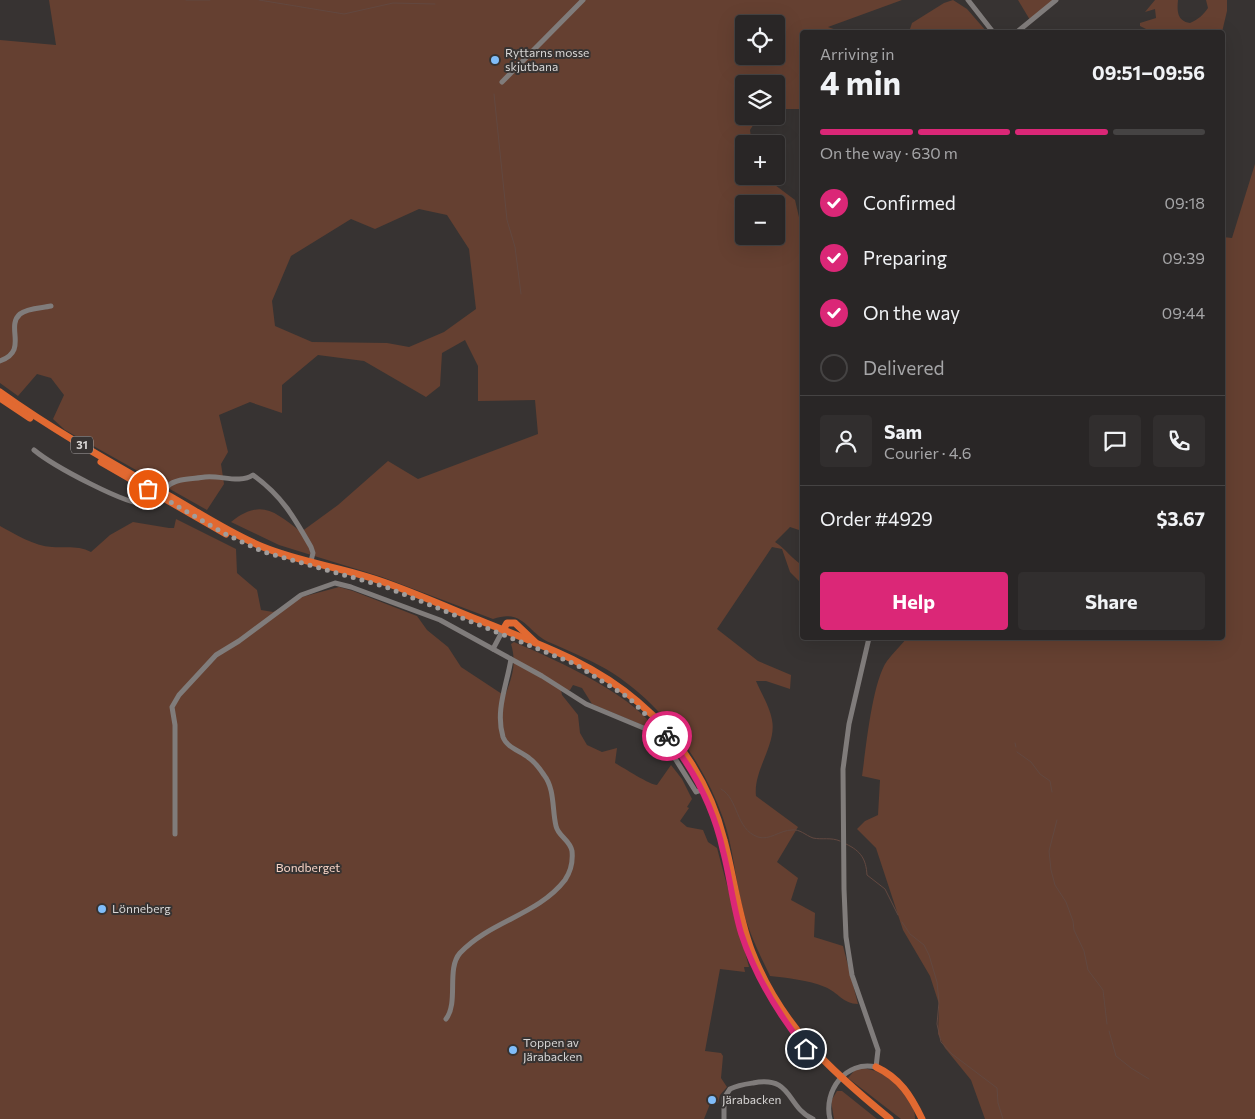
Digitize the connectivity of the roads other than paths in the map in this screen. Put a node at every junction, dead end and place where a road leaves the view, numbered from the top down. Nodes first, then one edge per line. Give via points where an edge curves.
1 (583, 0) edge
2 (969, 0) edge
3 (1056, 0) edge
4 (992, 30) edge
5 (1019, 30) edge
6 (502, 82) dead end
7 (51, 306) dead end
8 (0, 361) edge
9 (0, 392) edge
10 (0, 398) edge
11 (34, 450) dead end
12 (162, 494) junction
13 (311, 561) junction
14 (502, 631) junction
15 (869, 640) edge
16 (537, 644) junction
17 (493, 650) junction
18 (511, 659) junction
19 (702, 790) junction
20 (175, 834) dead end
21 (446, 1019) dead end
22 (876, 1067) junction
23 (832, 1073) junction
24 (849, 1088) junction
25 (920, 1117) edge
26 (724, 1119) edge
27 (813, 1119) edge
28 (830, 1119) edge
29 (884, 1119) edge
30 (890, 1119) edge

1 - 6 street
2 - 4 street
3 - 5 street
7 - 8 street via 24,311 18,316 14,349 11,355
9 - 12 highway, 31
10 - 12 highway, 31
11 - 12 street via 71,473 132,502 153,505
12 - 13 highway, 31 via 249,541 281,554
12 - 13 street via 174,482 216,476 241,480 253,475 288,507 311,547
12 - 14 highway, 31 via 230,537 264,552 386,587
13 - 14 highway, 31 via 388,583
14 - 16 highway, 31
14 - 16 highway via 507,623 515,623
14 - 17 street
14 - 19 highway, 31 via 575,664 629,698 671,741
15 - 22 street via 849,724 843,769 844,889 852,975 878,1050
16 - 23 highway, 31 via 576,660 622,688 654,717 686,755 706,790 720,825 742,923 758,965 789,1021
17 - 18 street
17 - 20 street via 440,620 351,587 335,583 301,595 216,655 172,707 175,725
18 - 19 street via 586,704 653,732 696,792
18 - 21 street via 500,709 503,736 506,743 530,758 546,777 552,793 556,829 571,847 571,866 566,878 547,898 480,937 459,955 454,967 451,1012
19 - 23 highway, 31 via 717,827 740,927 756,969 783,1019 806,1049
22 - 25 highway via 902,1085
22 - 28 street via 856,1067 838,1083 828,1100
23 - 24 highway, 31
24 - 29 highway, 31
24 - 30 highway, 31
26 - 27 street via 724,1098 730,1089 762,1081 784,1087

